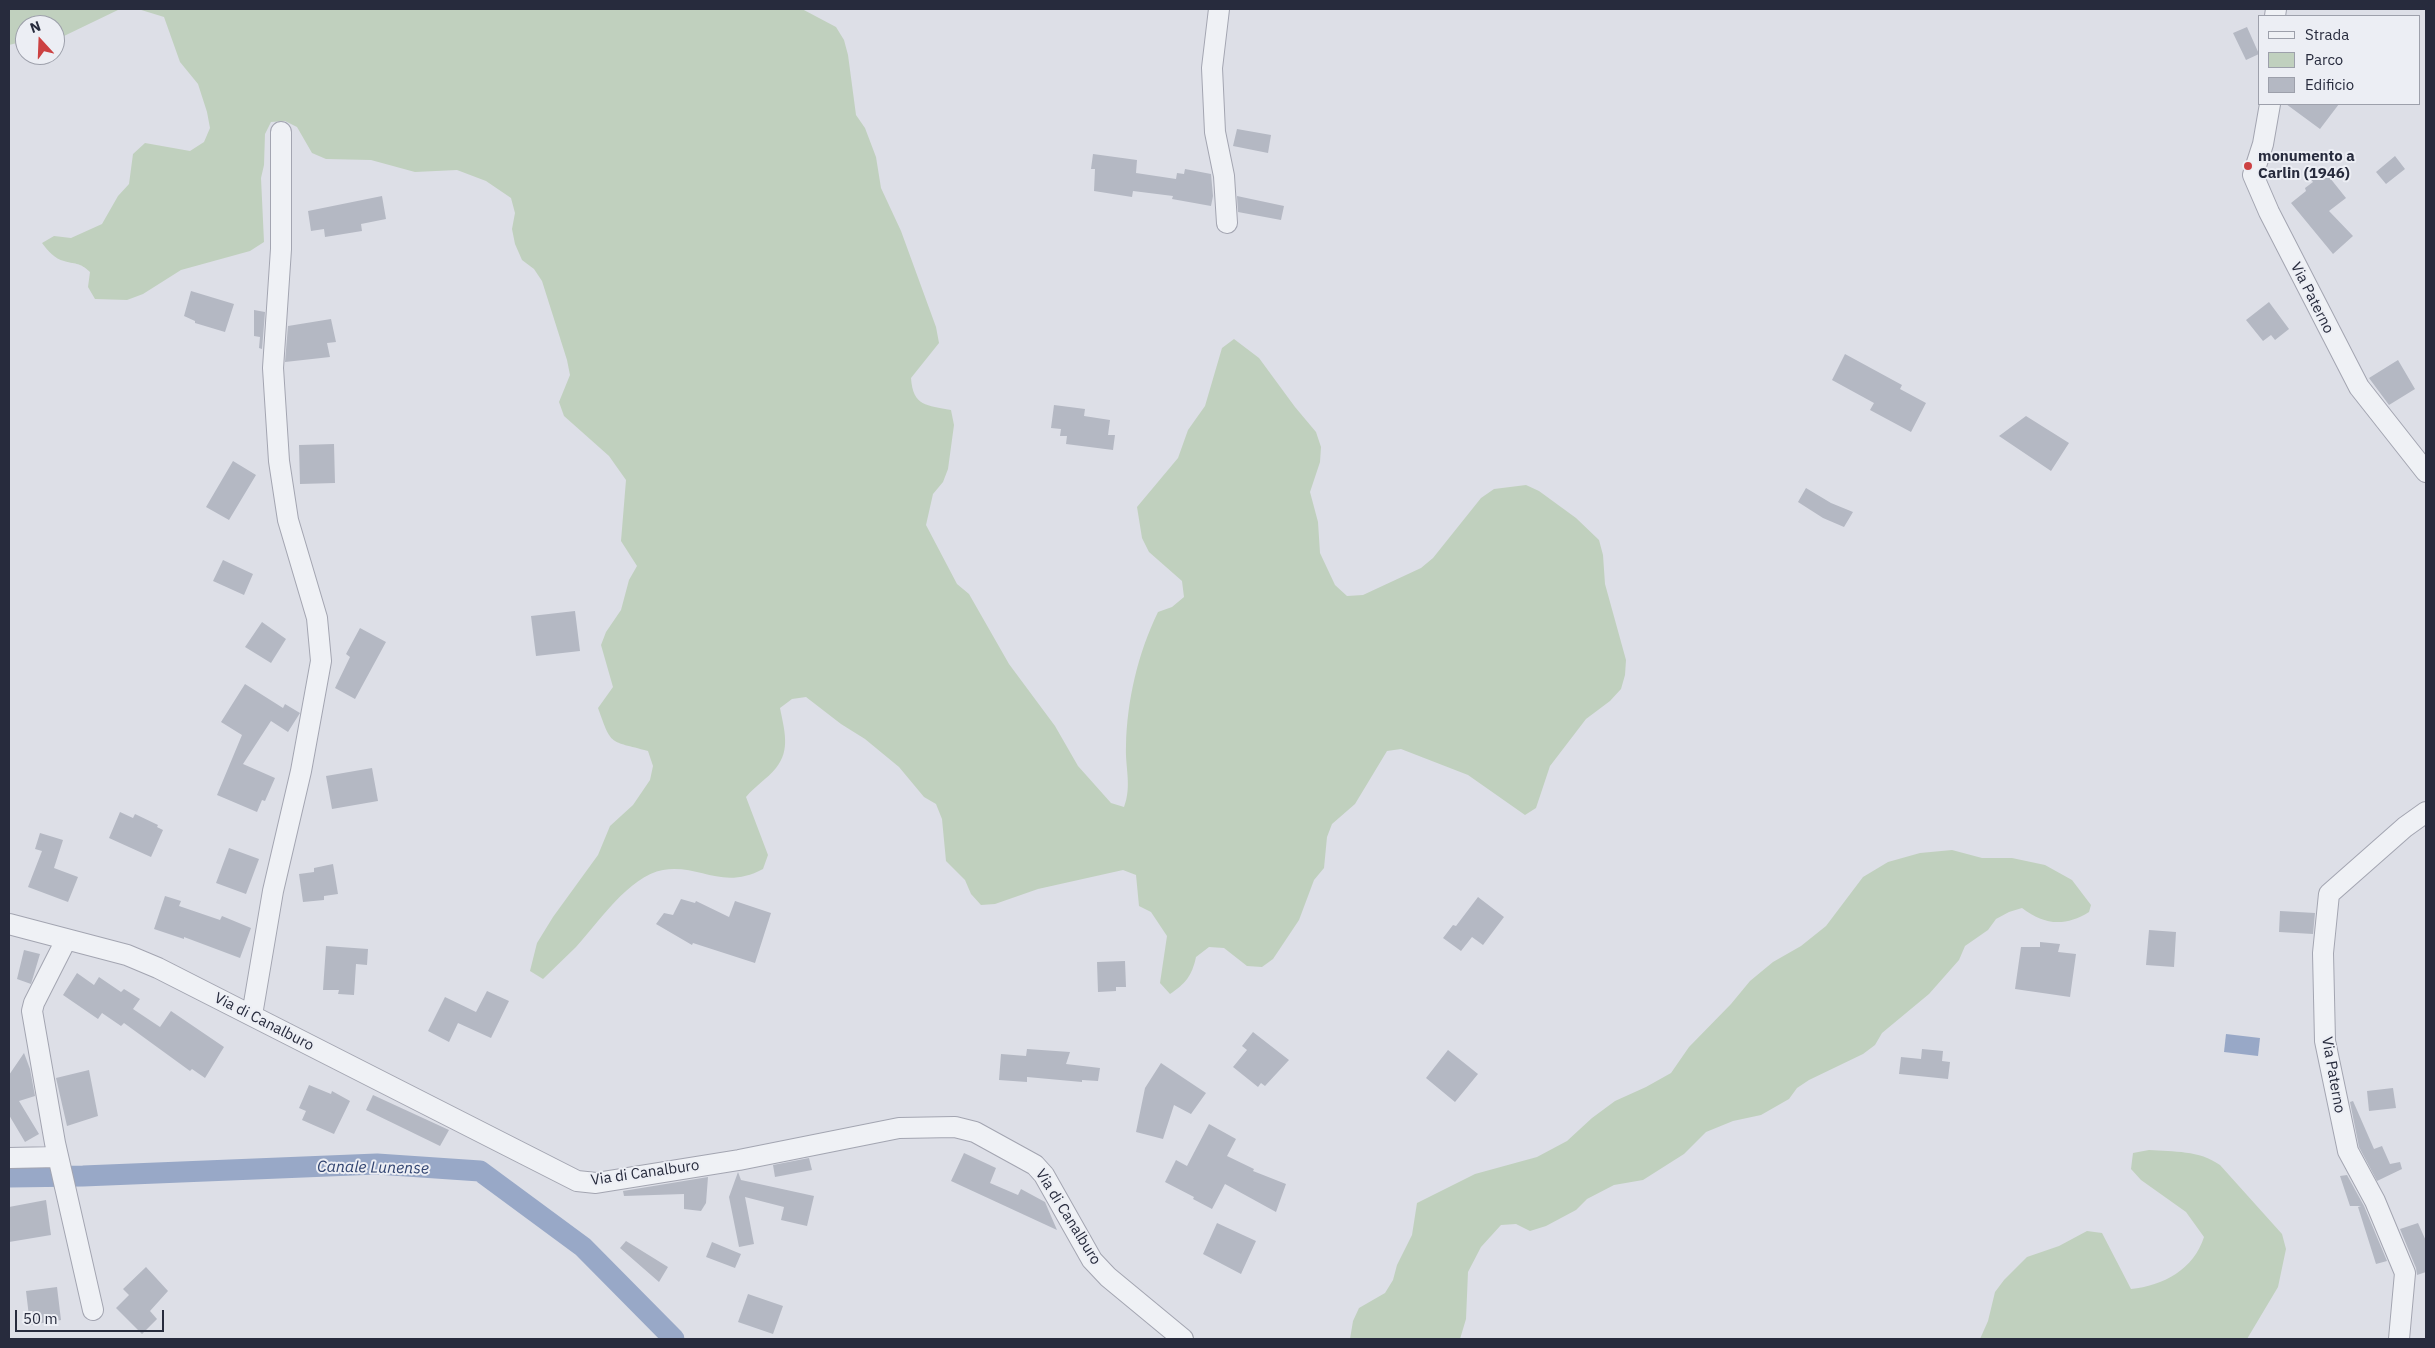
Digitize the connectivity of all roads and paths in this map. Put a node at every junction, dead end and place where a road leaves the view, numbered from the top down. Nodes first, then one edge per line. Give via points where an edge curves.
1 (1219, 9) edge
2 (2270, 105) edge
3 (281, 132) dead end
4 (1227, 224) dead end
5 (2426, 472) edge
6 (2426, 812) edge
7 (9, 924) edge
8 (66, 940) junction
9 (252, 1015) junction
10 (58, 1157) junction
11 (9, 1158) edge
12 (93, 1310) dead end
13 (1183, 1339) edge
14 (2399, 1339) edge

1 - 4 street via 1212,68
2 - 5 street, Via Paterno via 2253,175 2359,388
3 - 9 street via 281,249 273,368 279,461 288,520 317,618 321,661 301,771 273,891
6 - 14 street, Via Paterno via 2329,894 2323,953 2325,1041 2348,1151 2375,1201 2405,1273
7 - 8 street, Via di Canalburo
8 - 9 street, Via di Canalburo via 127,956
8 - 10 street via 32,1011
9 - 13 street, Via di Canalburo via 577,1181 596,1183 739,1160 899,1128 955,1127 975,1132 1035,1165 1044,1175 1092,1260
10 - 11 street
10 - 12 street

